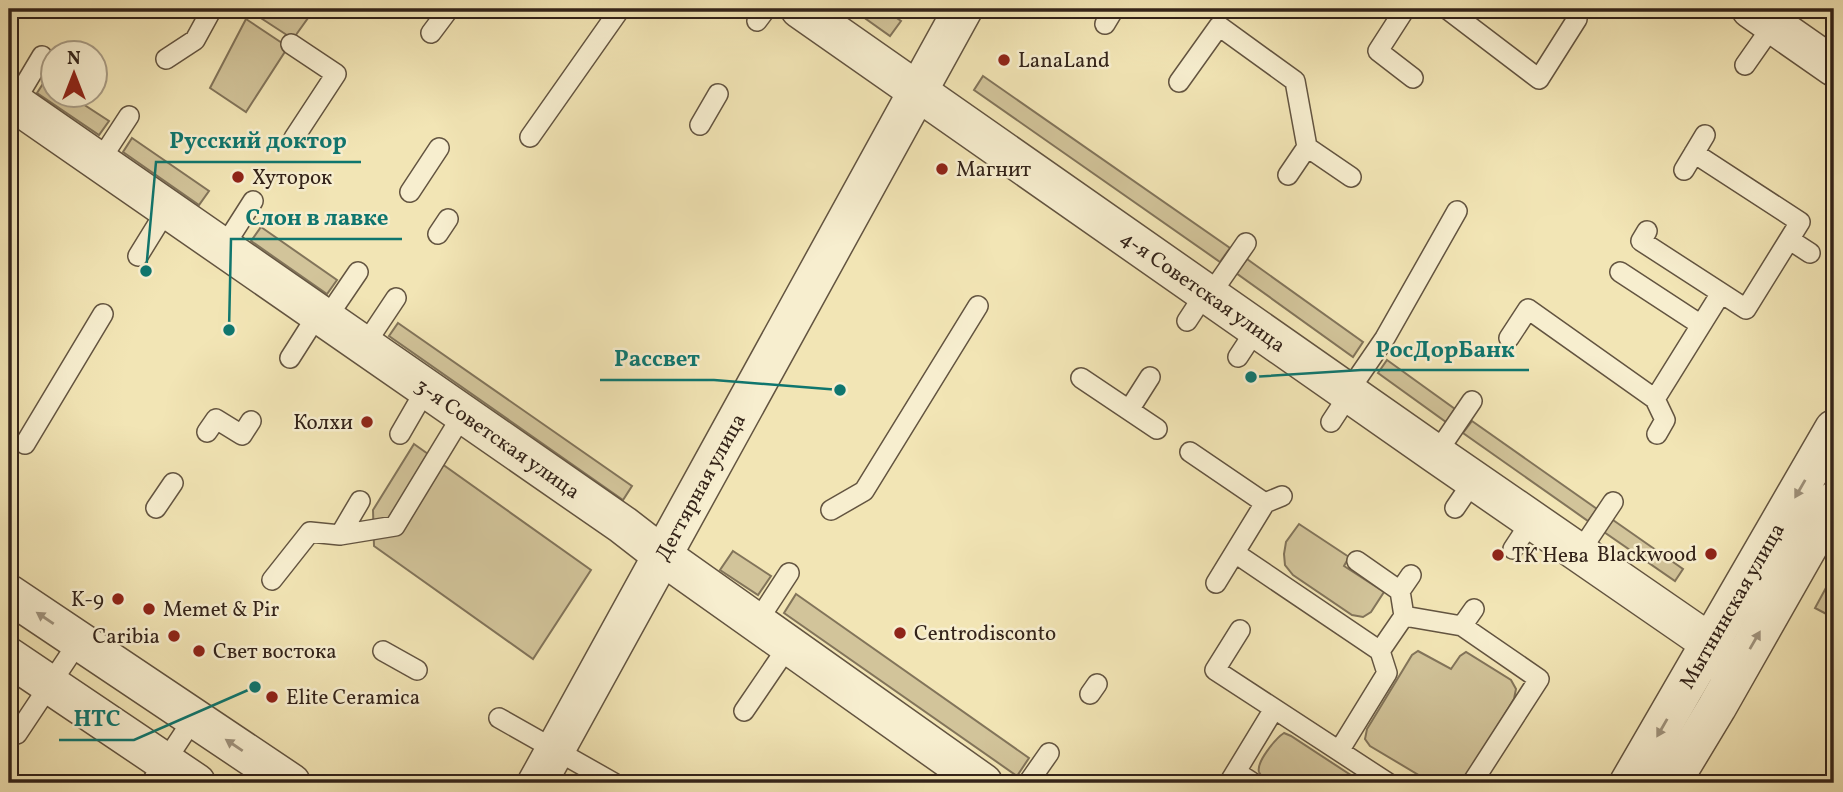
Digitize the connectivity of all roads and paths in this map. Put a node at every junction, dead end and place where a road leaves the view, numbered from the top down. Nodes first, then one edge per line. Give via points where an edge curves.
1 (212, 9) edge
2 (449, 9) edge
3 (800, 9) edge
4 (963, 9) edge
5 (1405, 9) edge
6 (1447, 9) edge
7 (618, 12) dead end
8 (1762, 17) edge
9 (1577, 19) dead end
10 (431, 33) dead end
11 (291, 44) dead end
12 (166, 59) dead end
13 (38, 62) edge
14 (1745, 65) dead end
15 (1834, 67) edge
16 (1413, 78) dead end
17 (1179, 82) dead end
18 (919, 90) junction
19 (719, 94) dead end
20 (11, 101) edge
21 (129, 116) dead end
22 (700, 125) dead end
23 (1705, 135) dead end
24 (530, 137) dead end
25 (294, 138) dead end
26 (1307, 147) junction
27 (439, 148) dead end
28 (99, 162) junction
29 (1288, 174) dead end
30 (1350, 177) dead end
31 (410, 192) dead end
32 (253, 201) dead end
33 (167, 209) junction
34 (1457, 211) dead end
35 (1647, 231) dead end
36 (1790, 240) junction
37 (1246, 243) dead end
38 (223, 248) junction
39 (1810, 253) dead end
40 (138, 257) dead end
41 (358, 272) dead end
42 (1620, 272) dead end
43 (1721, 293) junction
44 (396, 298) dead end
45 (1201, 303) junction
46 (978, 306) dead end
47 (103, 314) dead end
48 (322, 317) junction
49 (1701, 325) junction
50 (1509, 338) dead end
51 (364, 346) junction
52 (290, 358) dead end
53 (1150, 377) dead end
54 (1081, 378) dead end
55 (426, 389) junction
56 (1655, 399) junction
57 (1472, 401) dead end
58 (1343, 402) junction
59 (1129, 410) junction
60 (463, 414) junction
61 (251, 421) dead end
62 (1157, 429) dead end
63 (1834, 429) edge
64 (207, 432) dead end
65 (400, 434) dead end
66 (1657, 434) dead end
67 (25, 444) dead end
68 (1190, 452) dead end
69 (1436, 454) junction
70 (173, 483) dead end
71 (360, 501) dead end
72 (1834, 501) edge
73 (1613, 502) dead end
74 (156, 508) dead end
75 (831, 510) dead end
76 (341, 535) junction
77 (1235, 553) junction
78 (1579, 553) junction
79 (663, 556) junction
80 (1357, 561) dead end
81 (789, 573) dead end
82 (272, 580) dead end
83 (1216, 583) dead end
84 (9, 593) edge
85 (1474, 609) dead end
86 (1404, 616) junction
87 (757, 622) junction
88 (1462, 625) junction
89 (1240, 630) dead end
90 (79, 641) junction
91 (1710, 643) junction
92 (789, 645) junction
93 (383, 651) dead end
94 (1380, 651) junction
95 (9, 657) edge
96 (417, 670) dead end
97 (1733, 678) junction
98 (50, 685) junction
99 (1274, 709) junction
100 (744, 711) dead end
101 (194, 718) junction
102 (499, 718) dead end
103 (17, 734) dead end
104 (556, 750) junction
105 (1339, 751) junction
106 (1049, 753) dead end
107 (158, 773) edge
108 (1233, 778) edge
109 (1647, 781) edge
110 (196, 783) edge
111 (291, 783) edge
112 (537, 783) edge
113 (614, 783) edge
114 (984, 783) edge
115 (1028, 783) edge
116 (1253, 783) edge
117 (1388, 783) edge
118 (1472, 783) edge

1 - 12 lane via 195,40
2 - 10 lane
3 - 18 street, 4-я Советская улица
4 - 18 street, Дегтярная улица
5 - 16 lane via 1378,51
6 - 9 lane via 1539,79
7 - 24 lane
8 - 14 lane
8 - 15 street
11 - 25 lane via 336,74
13 - 20 lane
17 - 26 lane via 1219,26 1295,81
18 - 45 street, 4-я Советская улица
18 - 79 street, Дегтярная улица
19 - 22 lane
20 - 28 street, 3-я Советская улица
21 - 28 lane
23 - 36 lane via 1689,161 1800,222
26 - 29 lane
26 - 30 lane
27 - 31 lane
28 - 33 street, 3-я Советская улица
32 - 38 lane
33 - 38 street, 3-я Советская улица
33 - 40 lane
34 - 58 lane
35 - 43 lane via 1641,241
36 - 39 lane
36 - 43 lane via 1746,309
37 - 45 lane
38 - 48 street, 3-я Советская улица
41 - 48 lane
42 - 49 lane
43 - 49 lane
44 - 51 lane
45 - 58 street, 4-я Советская улица via 1248,343
46 - 75 lane via 864,491
47 - 67 lane
48 - 51 street, 3-я Советская улица
48 - 52 lane
49 - 56 lane
50 - 56 lane via 1528,309
51 - 55 street, 3-я Советская улица
53 - 59 lane
54 - 59 lane
55 - 60 street, 3-я Советская улица
55 - 65 lane
56 - 66 lane via 1665,420
57 - 69 lane
58 - 69 street, 4-я Советская улица
59 - 62 lane
60 - 76 lane via 395,526
60 - 79 street, 3-я Советская улица
61 - 64 lane via 242,435 216,419
63 -> 91 street, Мытнинская улица
68 - 77 lane via 1273,500
69 - 78 street, 4-я Советская улица via 1464,494 1522,534
70 - 74 lane
71 - 76 lane
97 -> 72 street, Мытнинская улица
73 - 78 lane
76 - 82 lane via 310,532
77 - 83 lane
77 - 94 lane
78 - 91 street, 4-я Советская улица
79 - 87 street, 3-я Советская улица
79 - 104 street, Дегтярная улица
80 - 86 lane via 1406,583
81 - 87 lane
90 -> 84 street
85 - 88 lane
86 - 88 lane
86 - 94 lane
87 - 92 street, 3-я Советская улица
88 - 118 lane via 1539,679
89 - 99 lane via 1215,670
90 - 98 lane
90 - 101 street
91 - 97 street, 4-я Советская улица
91 -> 109 street, Мытнинская улица
92 - 100 lane
92 - 114 street, 3-я Советская улица
93 - 96 lane
94 - 105 lane via 1387,673
95 - 98 street
97 - 109 street, Мытнинская улица
98 - 103 lane
98 - 107 street
99 - 105 lane
99 - 108 lane
101 - 107 lane
111 -> 101 street
102 - 104 lane
104 - 112 street, Дегтярная улица
104 - 113 lane
105 - 117 lane
106 - 115 lane
107 - 110 street
108 - 116 lane

